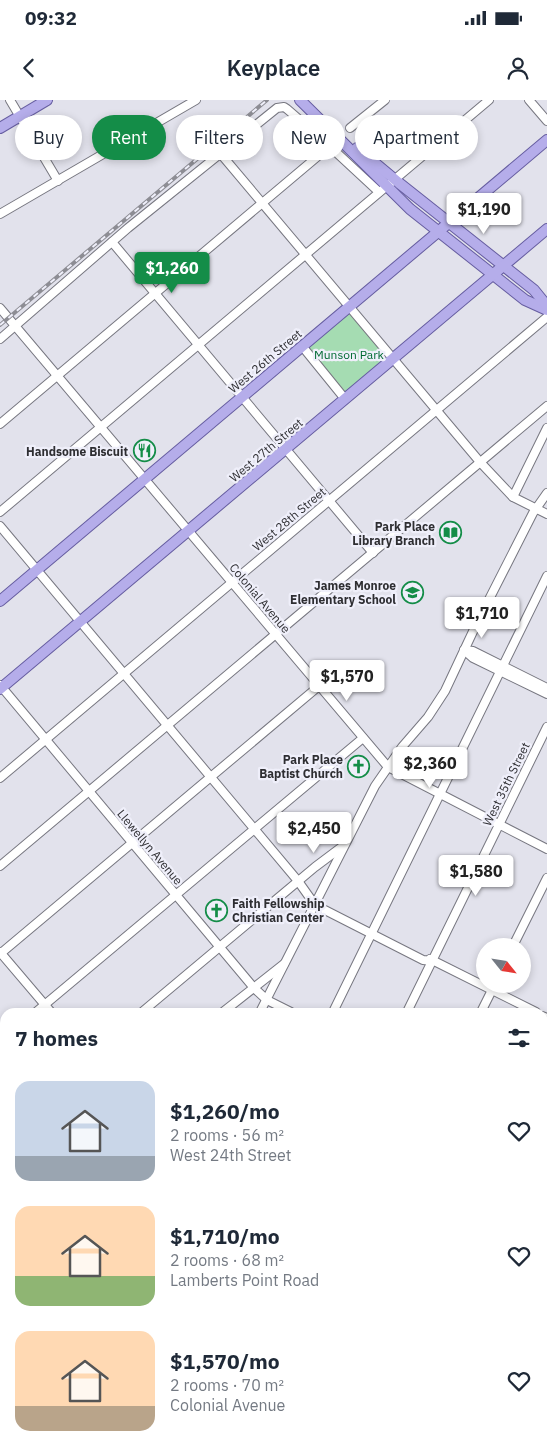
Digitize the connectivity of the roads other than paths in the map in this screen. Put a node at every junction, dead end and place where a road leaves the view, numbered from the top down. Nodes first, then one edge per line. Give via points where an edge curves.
1 (10, 100) edge
2 (48, 100) edge
3 (196, 100) edge
4 (300, 100) edge
5 (308, 100) edge
6 (385, 100) edge
7 (489, 100) edge
8 (529, 100) edge
9 (19, 115) edge
10 (22, 115) edge
11 (294, 115) edge
12 (263, 118) edge
13 (15, 119) edge
14 (547, 121) edge
15 (0, 128) edge
16 (350, 128) dead end
17 (547, 140) edge
18 (345, 157) edge
19 (46, 160) edge
20 (212, 160) edge
21 (226, 160) edge
22 (313, 160) edge
23 (58, 181) junction
24 (387, 186) junction
25 (262, 203) junction
26 (0, 214) edge
27 (449, 223) junction
28 (547, 229) edge
29 (438, 232) junction
30 (112, 242) junction
31 (306, 255) junction
32 (503, 266) junction
33 (493, 275) junction
34 (156, 293) junction
35 (547, 306) edge
36 (350, 307) junction
37 (0, 308) edge
38 (547, 310) edge
39 (547, 317) edge
40 (16, 326) junction
41 (0, 339) edge
42 (199, 345) junction
43 (302, 346) junction
44 (393, 358) junction
45 (57, 376) junction
46 (242, 397) junction
47 (345, 399) junction
48 (547, 406) edge
49 (437, 410) junction
50 (0, 424) edge
51 (100, 428) junction
52 (547, 428) edge
53 (286, 449) junction
54 (480, 462) junction
55 (144, 480) junction
56 (547, 493) edge
57 (513, 497) junction
58 (329, 500) junction
59 (537, 509) junction
60 (0, 512) edge
61 (547, 514) edge
62 (0, 526) edge
63 (188, 531) junction
64 (374, 553) junction
65 (37, 570) junction
66 (547, 576) edge
67 (232, 582) junction
68 (0, 601) edge
69 (80, 622) junction
70 (276, 634) junction
71 (464, 650) junction
72 (502, 669) junction
73 (124, 674) junction
74 (319, 686) junction
75 (1, 687) edge
76 (547, 688) edge
77 (547, 694) edge
78 (167, 725) junction
79 (547, 727) edge
80 (363, 738) junction
81 (45, 740) junction
82 (388, 767) junction
83 (211, 777) junction
84 (0, 778) edge
85 (89, 791) junction
86 (440, 794) junction
87 (499, 824) junction
88 (255, 829) junction
89 (132, 844) junction
90 (344, 845) junction
91 (547, 848) edge
92 (0, 866) edge
93 (547, 878) edge
94 (298, 881) junction
95 (176, 895) junction
96 (316, 903) junction
97 (372, 932) junction
98 (517, 938) edge
99 (220, 947) junction
100 (0, 953) edge
101 (432, 961) junction
102 (286, 963) junction
103 (476, 980) edge
104 (254, 988) junction
105 (490, 993) edge
106 (503, 993) edge
107 (267, 1000) junction
108 (45, 1006) junction
109 (42, 1008) edge
110 (147, 1008) edge
111 (228, 1008) edge
112 (262, 1008) edge
113 (283, 1008) edge
114 (335, 1008) edge
115 (409, 1008) edge
116 (483, 1008) edge
117 (529, 1008) edge

1 - 9 street
2 - 10 main road
3 - 23 street
4 - 24 main road
5 - 24 main road via 364,154
6 - 16 street
7 - 24 street
8 - 14 street
11 - 12 street via 280,107
13 - 15 main road
17 - 27 main road, West 26th Street
18 - 24 street
19 - 23 street
20 - 30 street
21 - 25 street
22 - 25 street
23 - 26 street
24 - 27 main road
24 - 29 main road
24 - 31 street
25 - 31 street
25 - 34 street
27 - 29 main road, West 26th Street
27 - 32 main road
28 - 32 main road, West 27th Street
29 - 33 main road
29 - 36 main road, West 26th Street
30 - 34 street
30 - 40 street
31 - 36 street
31 - 42 street
32 - 33 main road, West 27th Street
32 - 35 main road via 534,290
33 - 38 main road via 525,300
33 - 44 main road, West 27th Street
34 - 42 street
34 - 45 street
36 - 43 main road, West 26th Street
36 - 44 street
37 - 40 street, Colonial Avenue
39 - 49 street, West 28th Street
40 - 41 street
40 - 45 street, Colonial Avenue
42 - 46 street
42 - 51 street
43 - 46 main road, West 26th Street
43 - 47 street
44 - 47 main road, West 27th Street
44 - 49 street
45 - 50 street
45 - 51 street, Colonial Avenue
46 - 53 street
46 - 55 main road, West 26th Street
47 - 53 main road, West 27th Street
48 - 54 street
49 - 54 street
49 - 58 street, West 28th Street
51 - 55 street, Colonial Avenue
51 - 60 street
52 - 57 street
53 - 58 street
53 - 63 main road, West 27th Street
54 - 57 street
54 - 64 street
55 - 63 street, Colonial Avenue
55 - 65 main road, West 26th Street
56 - 59 street
57 - 59 street
58 - 64 street
58 - 67 street, West 28th Street
59 - 61 street
59 - 71 street
62 - 65 street
63 - 67 street, Colonial Avenue
63 - 69 main road, West 27th Street
64 - 70 street
65 - 68 main road, West 26th Street
65 - 69 street
66 - 72 street
67 - 70 street, Colonial Avenue
67 - 73 street, West 28th Street
69 - 73 street
69 - 75 main road, West 27th Street
70 - 74 street, Colonial Avenue
70 - 78 street
71 - 72 street via 473,651
71 - 82 street via 437,704
72 - 76 street
72 - 77 street
72 - 86 street
73 - 78 street
73 - 81 street, West 28th Street
74 - 80 street, Colonial Avenue
74 - 83 street
75 - 81 street, Llewellyn Avenue
78 - 83 street
78 - 85 street
79 - 87 street, West 35th Street
80 - 82 street, Colonial Avenue
80 - 88 street
81 - 84 street, West 28th Street
81 - 85 street, Llewellyn Avenue
82 - 86 street, Colonial Avenue
82 - 90 street
83 - 88 street
83 - 89 street
85 - 89 street, Llewellyn Avenue
85 - 92 street
86 - 87 street, Colonial Avenue
86 - 97 street
87 - 91 street, Colonial Avenue
87 - 101 street, West 35th Street
88 - 94 street
88 - 95 street
89 - 95 street, Llewellyn Avenue
89 - 100 street
90 - 94 street
90 - 96 street
93 - 98 street
94 - 96 street via 305,885
94 - 99 street
95 - 99 street, Llewellyn Avenue
95 - 108 street
96 - 97 street
96 - 102 street
97 - 101 street via 426,955
97 - 114 street
99 - 104 street, Llewellyn Avenue
99 - 110 street
100 - 108 street
101 - 103 street
101 - 115 street, West 35th Street
102 - 104 street
102 - 107 street
104 - 107 street, Llewellyn Avenue
104 - 111 street
105 - 116 street
106 - 117 street
107 - 112 street
107 - 113 street, Llewellyn Avenue
108 - 109 street

